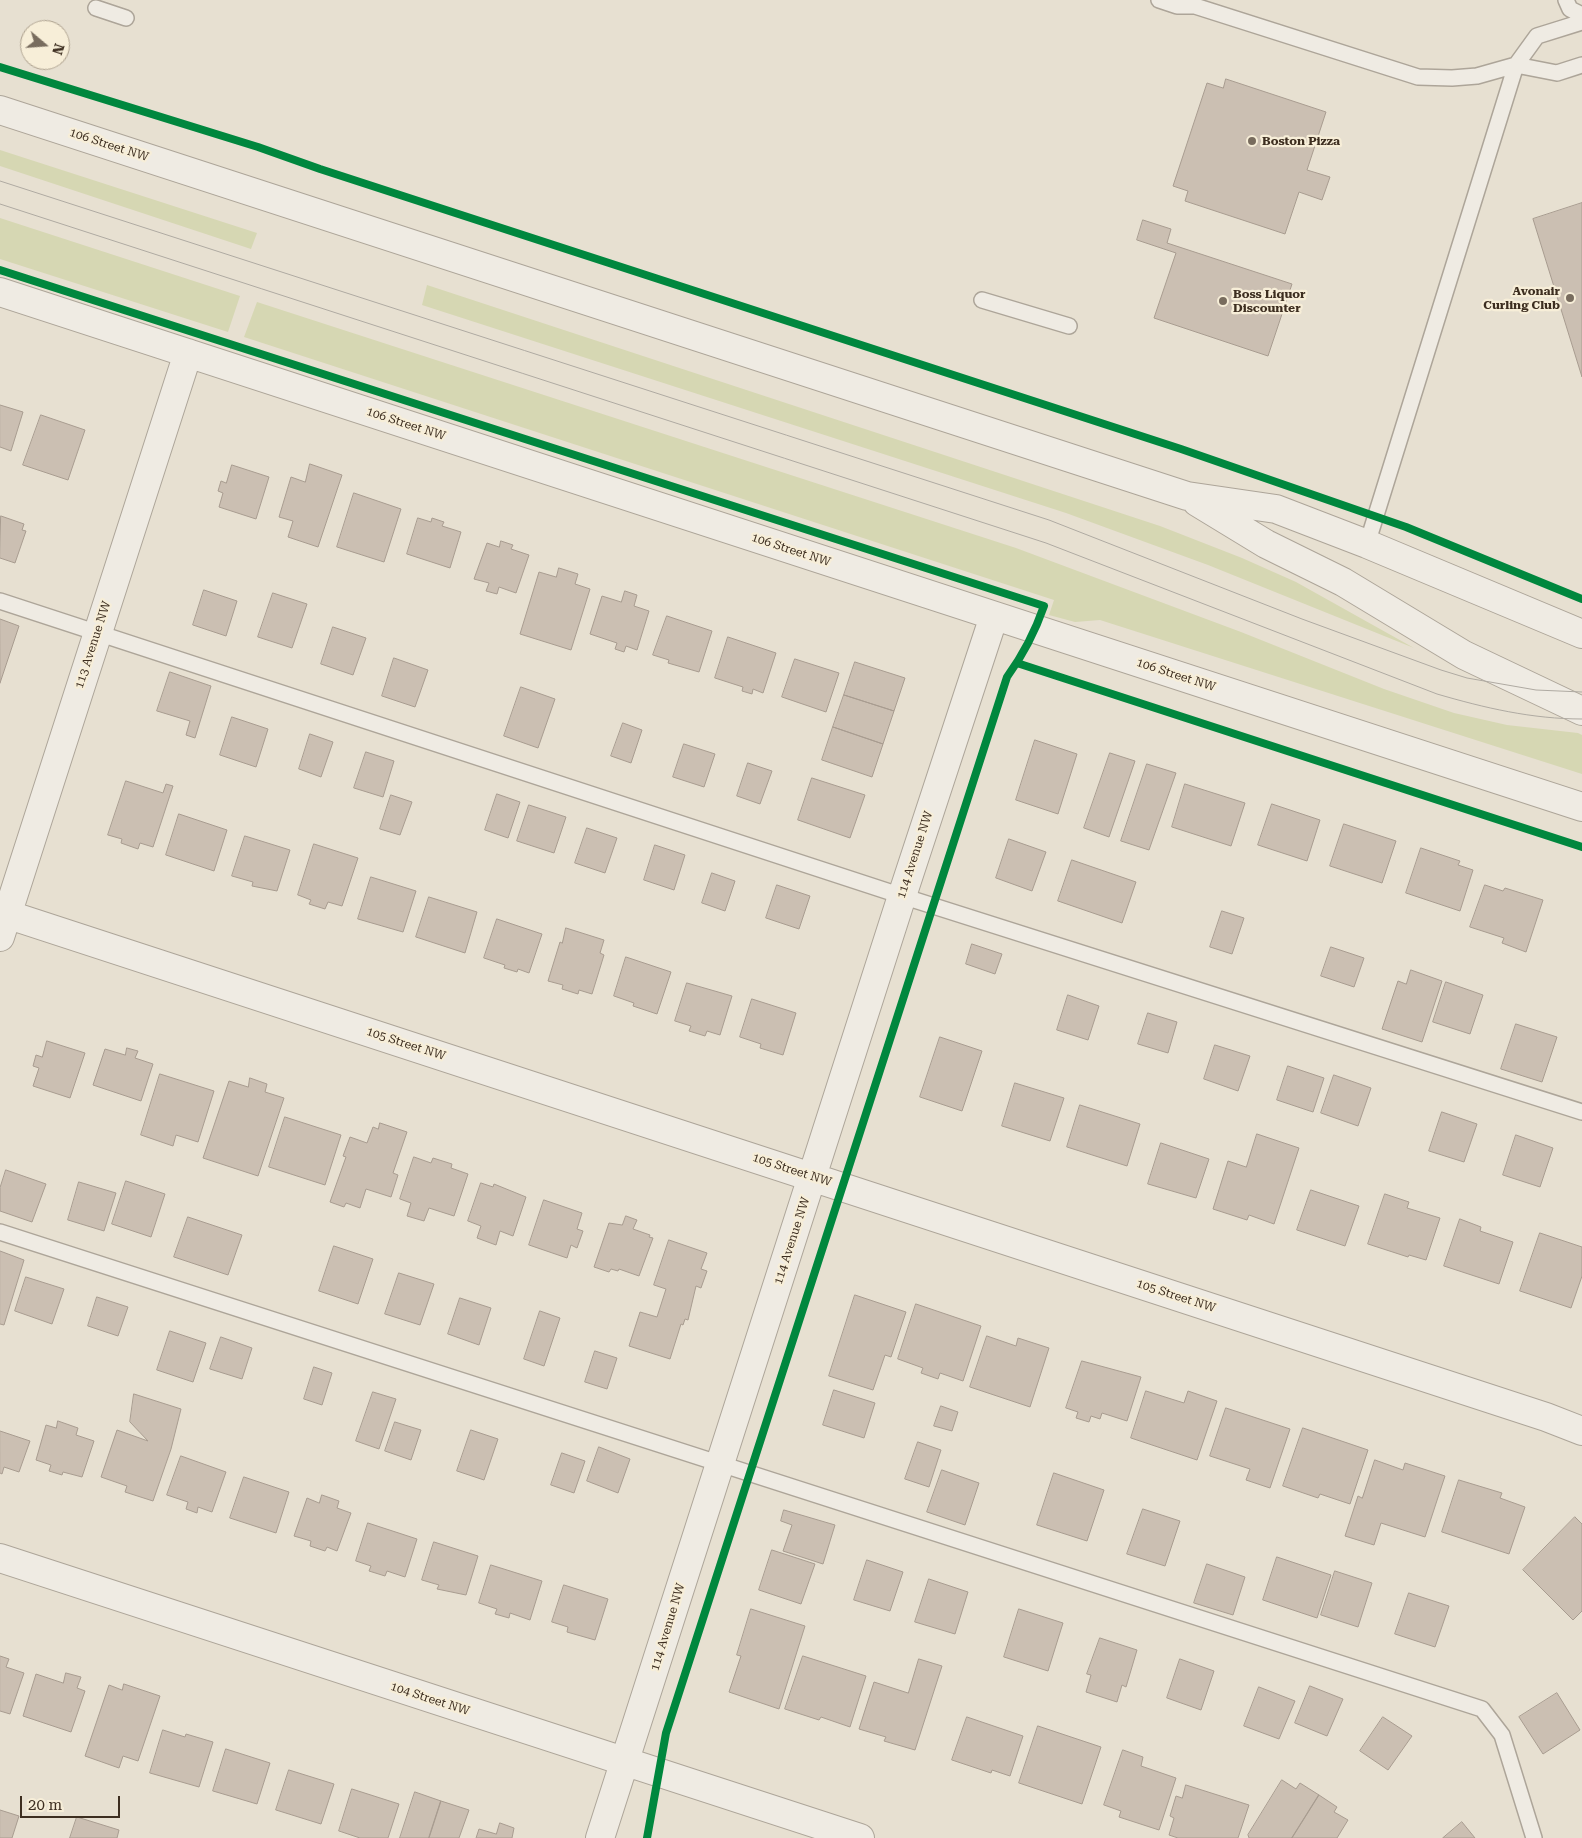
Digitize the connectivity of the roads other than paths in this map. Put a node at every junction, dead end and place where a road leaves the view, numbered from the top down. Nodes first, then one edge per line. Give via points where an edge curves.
1 (1159, 0) edge
2 (1566, 0) edge
3 (1196, 3) edge
4 (96, 8) dead end
5 (1582, 15) edge
6 (126, 18) dead end
7 (1582, 22) edge
8 (1582, 64) edge
9 (1516, 65) junction
10 (0, 110) edge
11 (0, 292) edge
12 (982, 300) dead end
13 (1069, 326) dead end
14 (188, 353) junction
15 (1187, 496) junction
16 (1367, 544) junction
17 (0, 601) edge
18 (994, 616) junction
19 (97, 632) junction
20 (1582, 634) edge
21 (1582, 711) edge
22 (1582, 807) edge
23 (902, 896) junction
24 (2, 921) edge
25 (1582, 1112) edge
26 (813, 1177) junction
27 (0, 1232) edge
28 (1582, 1431) edge
29 (719, 1465) junction
30 (0, 1558) edge
31 (625, 1762) junction
32 (600, 1838) edge
33 (860, 1838) edge
34 (1534, 1838) edge

1 - 3 lane via 1178,6
2 - 5 lane via 1570,9
3 - 9 lane via 1418,76 1477,76
4 - 6 lane
7 - 9 lane via 1537,36
8 - 9 lane via 1558,73
9 - 16 lane
10 - 15 street, 106 Street NW
11 - 14 street, 106 Street NW
12 - 13 lane
14 - 18 street, 106 Street NW
14 - 19 street, 113 Avenue NW
15 - 16 street, 106 Street NW via 1276,509
15 - 21 street, 106 Street NW via 1266,544 1343,582 1464,656
16 - 20 street, 106 Street NW
17 - 19 lane
18 - 22 street, 106 Street NW
18 - 23 street, 114 Avenue NW
19 - 23 lane
19 - 24 street, 113 Avenue NW
23 - 25 lane
23 - 26 street, 114 Avenue NW
24 - 26 street, 105 Street NW
26 - 28 street, 105 Street NW via 1546,1416
26 - 29 street, 114 Avenue NW
27 - 29 lane
29 - 31 street, 114 Avenue NW
29 - 34 lane via 1482,1709 1502,1735
30 - 31 street, 104 Street NW
31 - 32 street, 114 Avenue NW
31 - 33 street, 104 Street NW

